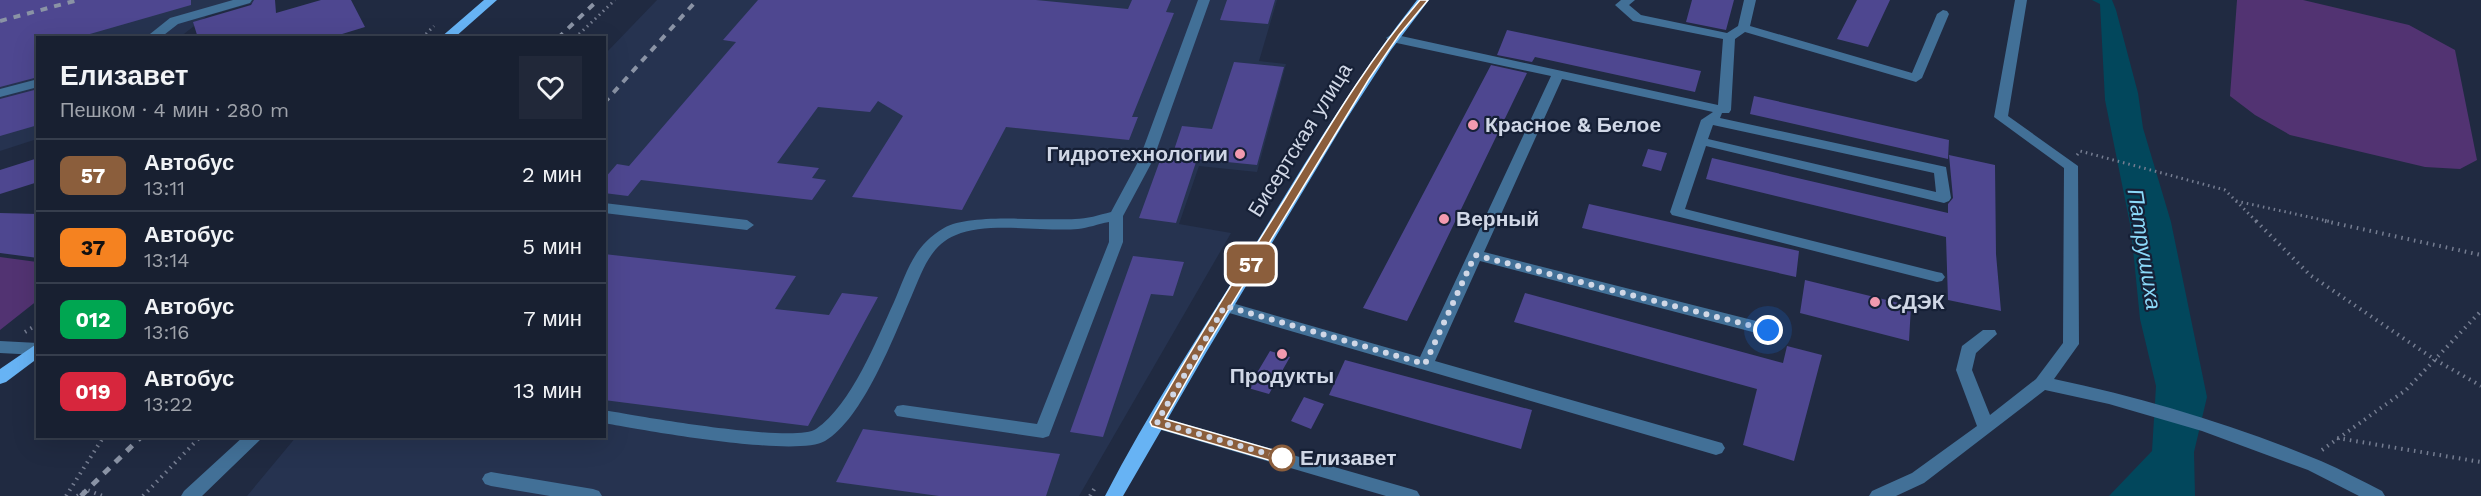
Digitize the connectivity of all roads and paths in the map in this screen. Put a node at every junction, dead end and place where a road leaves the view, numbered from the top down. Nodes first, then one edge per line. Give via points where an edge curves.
1 (246, 0) edge
2 (491, 0) edge
3 (615, 0) edge
4 (1204, 0) edge
5 (1424, 0) edge
6 (1629, 0) edge
7 (1750, 0) edge
8 (2021, 0) edge
9 (1943, 14) dead end
10 (1744, 28) junction
11 (154, 36) edge
12 (448, 36) edge
13 (577, 36) edge
14 (1729, 37) junction
15 (1392, 39) junction
16 (1558, 74) junction
17 (36, 83) edge
18 (0, 93) edge
19 (1724, 110) junction
20 (1708, 120) junction
21 (1700, 141) junction
22 (2080, 151) dead end
23 (2236, 201) junction
24 (606, 208) edge
25 (1116, 216) junction
26 (747, 225) dead end
27 (1475, 255) junction
28 (2481, 255) edge
29 (1937, 277) dead end
30 (1225, 306) junction
31 (2481, 311) edge
32 (1768, 330) dead end
33 (1989, 334) dead end
34 (0, 346) edge
35 (36, 349) edge
36 (36, 351) edge
37 (2434, 359) junction
38 (1425, 364) junction
39 (0, 378) edge
40 (2042, 383) junction
41 (2481, 386) edge
42 (903, 411) dead end
43 (606, 416) edge
44 (1157, 422) junction
45 (1986, 428) junction
46 (2337, 437) junction
47 (104, 438) edge
48 (199, 438) edge
49 (253, 438) edge
50 (1716, 447) dead end
51 (2481, 462) edge
52 (2307, 463) junction
53 (491, 479) dead end
54 (66, 496) edge
55 (77, 496) edge
56 (103, 496) edge
57 (143, 496) edge
58 (190, 496) edge
59 (593, 496) edge
60 (1114, 496) edge
61 (1411, 496) edge
62 (1878, 496) edge
63 (2376, 496) edge

1 - 11 street via 174,21
2 - 12 main road
3 - 13 path
4 - 25 street via 1146,160
5 - 15 main road, Бисертская улица
6 - 14 street via 1622,5 1637,18
7 - 10 street
8 - 40 street via 2001,117 2071,166 2071,344
9 - 10 street via 1916,78
10 - 14 street
14 - 19 street
15 - 16 street
15 - 30 main road, Бисертская улица
16 - 19 street
16 - 27 street
17 - 18 street
19 - 20 street
20 - 21 street
20 - 21 street via 1941,170 1944,198
21 - 29 street via 1677,212
22 - 23 path via 2225,190
23 - 28 path
23 - 37 path via 2310,275
24 - 26 street
25 - 42 street via 1116,242 1043,431
25 - 43 street via 1078,224 978,225 950,231 924,250 884,341 845,414 818,436 775,440
27 - 32 street
27 - 38 street
30 - 38 street
30 - 44 main road, Бисертская улица
31 - 37 path
33 - 45 street via 1968,350 1964,369
34 - 35 street
36 - 39 main road
37 - 41 path
37 - 46 path via 2406,390
38 - 50 street
40 - 45 street
40 - 52 street via 2112,397
44 - 60 main road, Бисертская улица
44 - 61 street
45 - 62 street via 1918,478
46 - 51 path
46 - 52 path
47 - 54 path
48 - 57 path
49 - 58 street
52 - 63 street
53 - 59 street
55 - 56 path via 87,490

